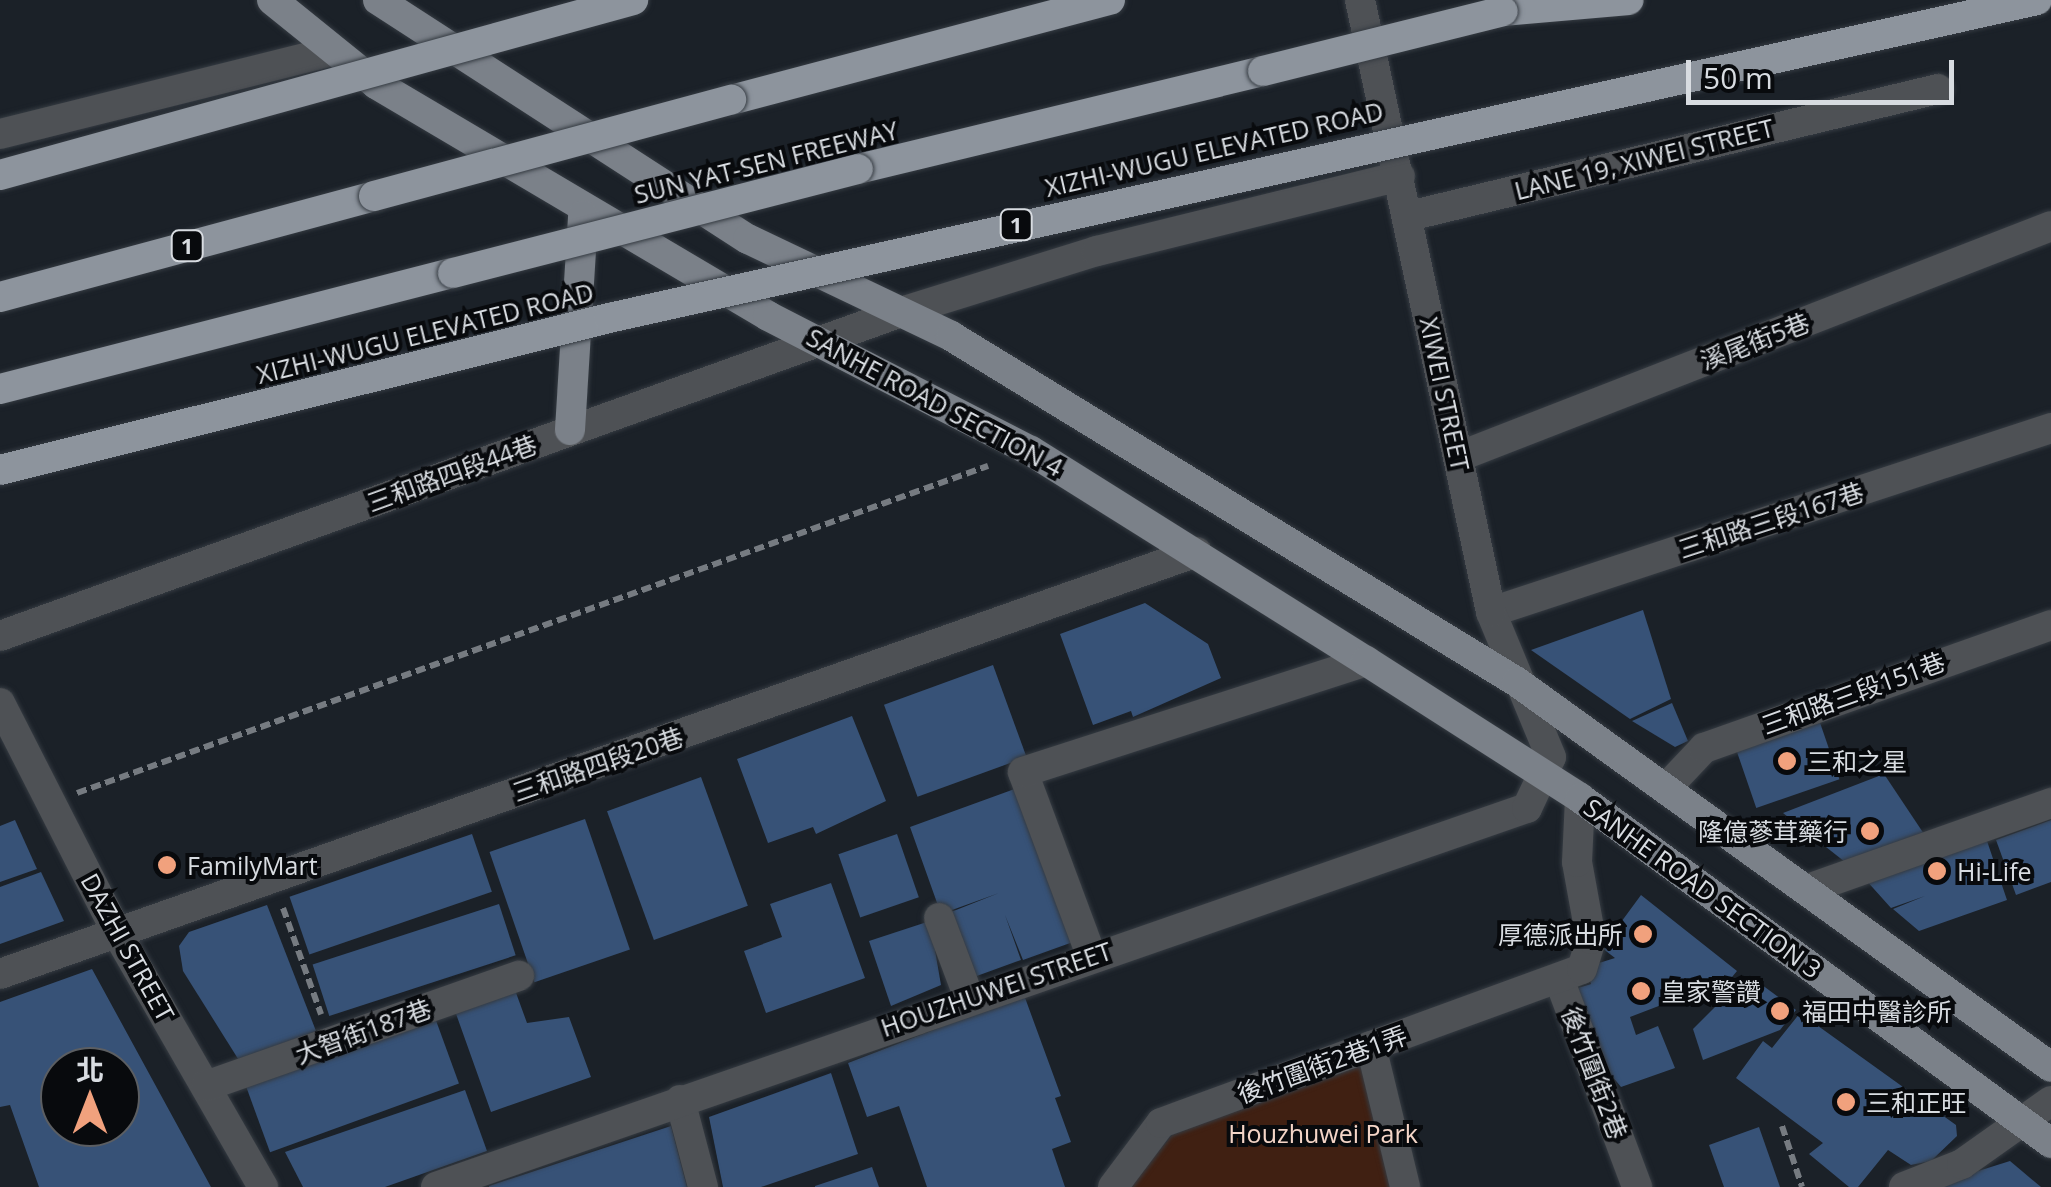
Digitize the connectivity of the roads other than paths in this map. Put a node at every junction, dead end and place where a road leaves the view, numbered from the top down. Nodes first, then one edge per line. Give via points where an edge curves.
1 (272, 0) edge
2 (378, 0) edge
3 (633, 0) edge
4 (1110, 0) edge
5 (1360, 0) edge
6 (1549, 0) edge
7 (1629, 0) edge
8 (2037, 0) edge
9 (1504, 11) junction
10 (333, 51) junction
11 (1938, 89) dead end
12 (0, 134) edge
13 (0, 175) edge
14 (1400, 176) junction
15 (583, 206) junction
16 (1409, 216) junction
17 (2051, 226) edge
18 (0, 297) edge
19 (904, 312) junction
20 (825, 338) junction
21 (0, 389) edge
22 (2051, 428) edge
23 (570, 430) junction
24 (1458, 457) junction
25 (0, 470) edge
26 (1196, 552) junction
27 (1490, 612) junction
28 (2051, 625) edge
29 (0, 636) edge
30 (1366, 661) junction
31 (1518, 682) junction
32 (0, 703) edge
33 (1544, 780) junction
34 (1668, 784) junction
35 (1580, 798) junction
36 (2051, 803) edge
37 (1812, 888) junction
38 (939, 918) dead end
39 (117, 933) junction
40 (1091, 954) junction
41 (0, 974) edge
42 (519, 976) dead end
43 (1559, 979) junction
44 (969, 998) junction
45 (1371, 1046) junction
46 (2051, 1067) edge
47 (206, 1086) junction
48 (680, 1100) junction
49 (2051, 1101) edge
50 (2024, 1122) junction
51 (2051, 1142) edge
52 (263, 1187) edge
53 (436, 1187) edge
54 (702, 1187) edge
55 (1113, 1187) edge
56 (1405, 1187) edge
57 (1637, 1187) edge
58 (1904, 1187) edge

1 - 10 main road, SANHE ROAD SECTION 4
2 - 19 main road via 748,239
3 - 13 highway, bridge
4 - 18 highway, 1, bridge
5 - 14 street, XIWEI STREET
6 - 9 highway, SUN YAT-SEN FREEWAY
7 - 9 highway
8 - 25 highway, XIZHI-WUGU ELEVATED ROAD / 1, bridge via 668,305
9 - 21 highway, SUN YAT-SEN FREEWAY, bridge
10 - 12 street
10 - 15 main road, SANHE ROAD SECTION 4
11 - 16 street, LANE 19, XIWEI STREET
14 - 16 street, XIWEI STREET
14 - 19 street, 三和路四段44巷 via 1097,251
15 - 20 main road, SANHE ROAD SECTION 4 via 768,316
15 - 23 main road
16 - 24 street, XIWEI STREET
17 - 24 street, 溪尾街5巷
19 - 20 street, 三和路四段44巷
19 - 31 main road
20 - 23 street, 三和路四段44巷
20 - 26 main road, SANHE ROAD SECTION 4 via 1032,450
22 - 27 street, 三和路三段167巷
23 - 29 street, 三和路四段44巷
24 - 27 street, XIWEI STREET
26 - 30 main road, SANHE ROAD SECTION 4
26 - 39 street, 三和路四段20巷
27 - 31 street, XIWEI STREET
28 - 34 street, 三和路三段151巷 via 1704,748
30 - 33 main road, SANHE ROAD SECTION 4
30 - 40 street via 1023,772
31 - 33 street, XIWEI STREET via 1551,757
31 - 34 main road
32 - 39 street, DAZHI STREET
33 - 35 main road, SANHE ROAD SECTION 3
33 - 40 street, HOUZHUWEI STREET via 1527,808
34 - 37 main road
35 - 43 street, 後竹圍街2巷 via 1577,862 1590,956
35 - 50 main road, SANHE ROAD SECTION 3
36 - 37 street
37 - 46 main road
38 - 44 street
39 - 41 street, 三和路四段20巷
39 - 47 street, DAZHI STREET
40 - 44 street, HOUZHUWEI STREET
42 - 47 street, 大智街187巷
43 - 45 street, 後竹圍街2巷1弄
43 - 57 street, 後竹圍街2巷
44 - 48 street, HOUZHUWEI STREET
45 - 55 street, 後竹圍街2巷1弄 via 1161,1123
45 - 56 street
47 - 52 street, DAZHI STREET
48 - 53 street, HOUZHUWEI STREET
48 - 54 street
49 - 50 street
50 - 51 main road, SANHE ROAD SECTION 3
50 - 58 street via 1962,1164

